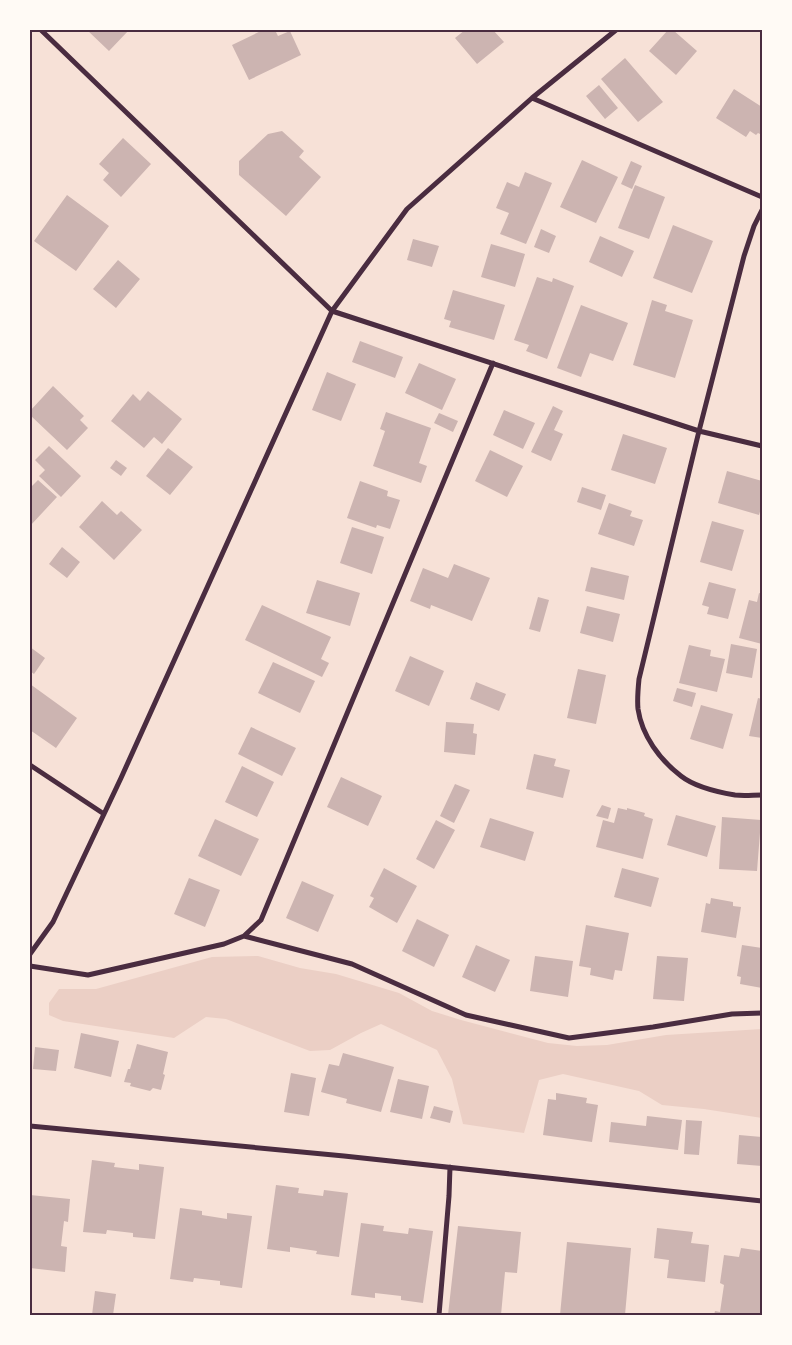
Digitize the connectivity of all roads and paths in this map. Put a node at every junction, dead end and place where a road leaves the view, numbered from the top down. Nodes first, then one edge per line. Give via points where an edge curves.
1 (41, 30) edge
2 (616, 30) edge
3 (532, 98) junction
4 (762, 198) edge
5 (762, 210) edge
6 (332, 311) junction
7 (493, 363) junction
8 (699, 431) junction
9 (762, 446) edge
10 (30, 765) edge
11 (762, 796) edge
12 (104, 814) junction
13 (244, 936) junction
14 (30, 954) edge
15 (30, 966) edge
16 (762, 1013) edge
17 (30, 1126) edge
18 (450, 1167) junction
19 (762, 1201) edge
20 (439, 1315) edge

1 - 6 street
2 - 3 street
3 - 4 street
3 - 6 street via 407,209
5 - 8 street via 744,256
6 - 7 street
6 - 12 street
7 - 8 street
7 - 13 street via 261,920
8 - 9 street
8 - 11 street via 639,678 638,709 657,754 681,776 708,789
10 - 12 street
12 - 14 street via 53,922
13 - 15 street via 224,944 88,975
13 - 16 street via 352,964 466,1015 569,1038 732,1014
17 - 18 street
18 - 19 street
18 - 20 street

